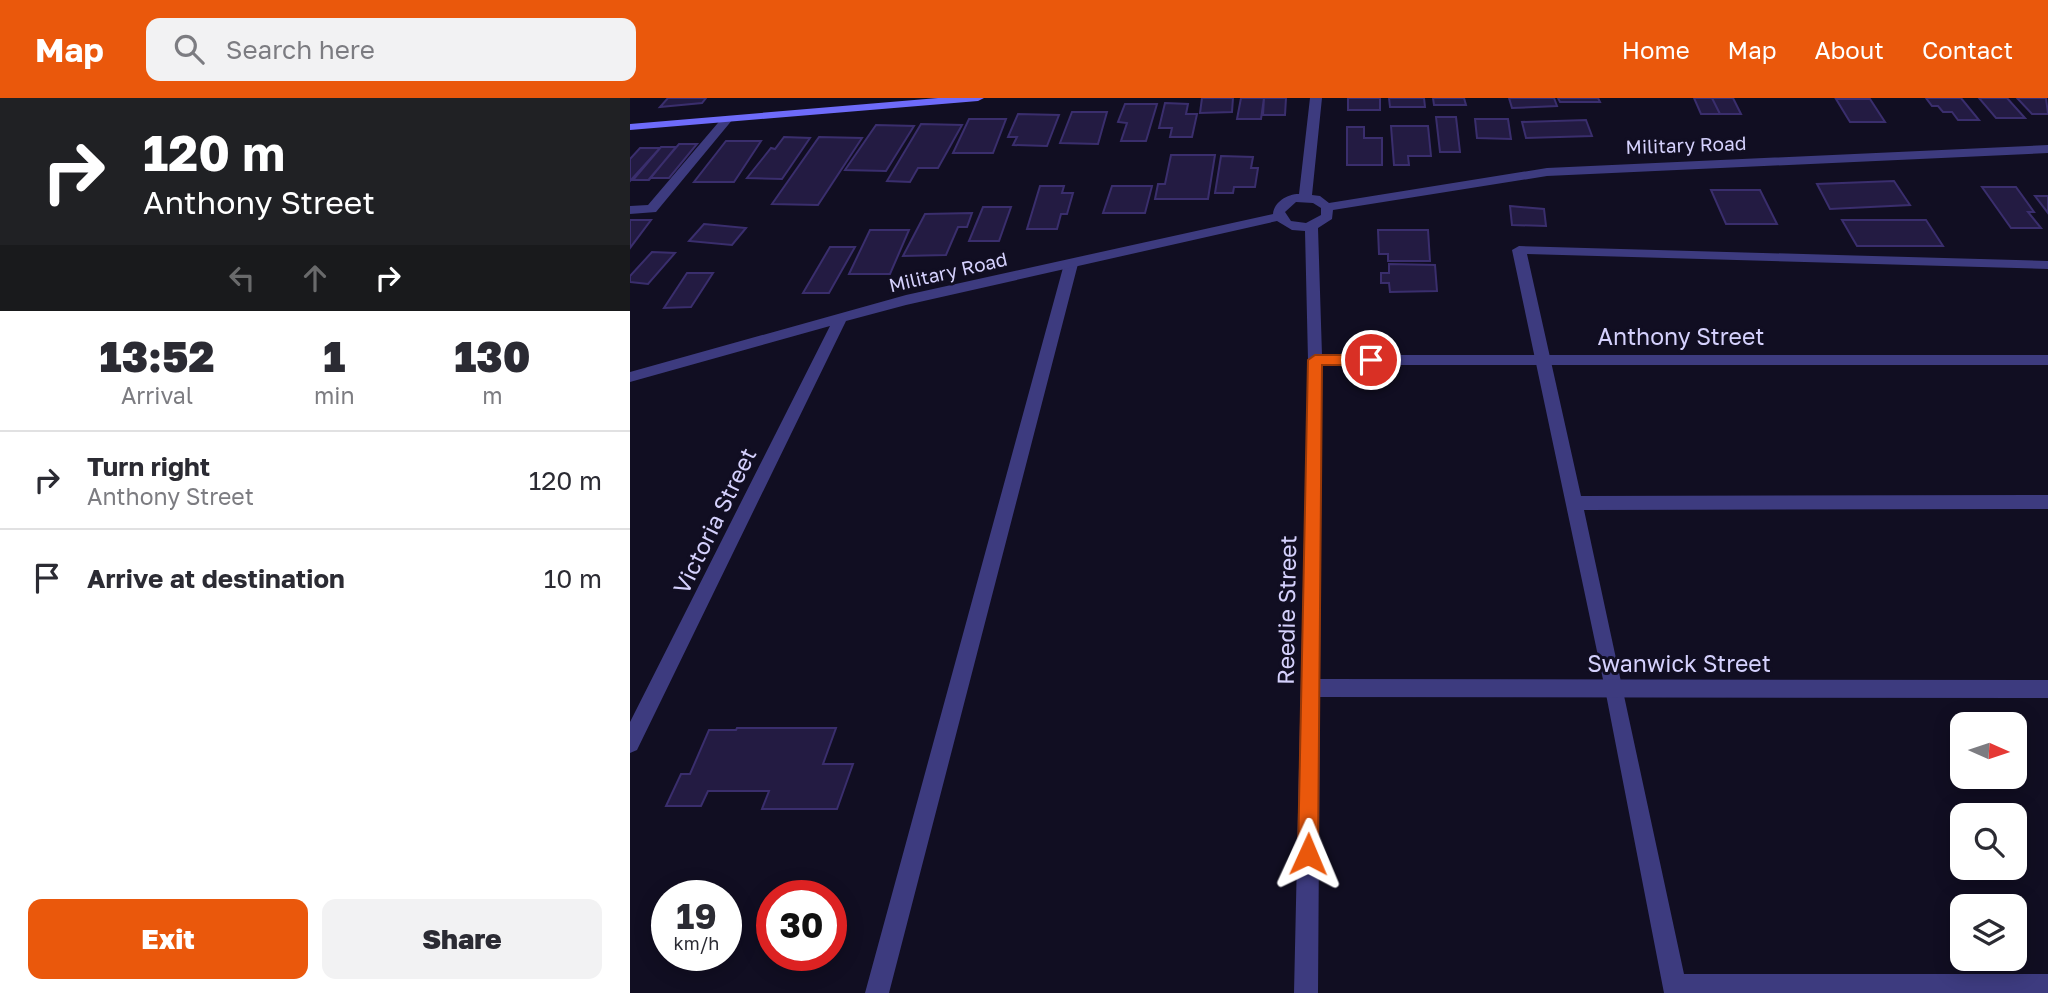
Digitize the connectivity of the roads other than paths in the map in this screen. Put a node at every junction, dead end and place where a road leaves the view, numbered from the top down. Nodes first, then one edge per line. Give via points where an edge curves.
1 (978, 98) edge
2 (1316, 98) edge
3 (727, 119) junction
4 (630, 127) edge
5 (2048, 149) edge
6 (1304, 197) junction
7 (1328, 207) junction
8 (630, 210) edge
9 (1279, 217) junction
10 (1311, 227) junction
11 (1071, 264) junction
12 (2048, 265) edge
13 (840, 320) junction
14 (1315, 360) junction
15 (1543, 360) junction
16 (2048, 360) edge
17 (630, 377) edge
18 (2048, 502) edge
19 (1573, 503) junction
20 (1311, 688) junction
21 (1615, 688) junction
22 (2048, 690) edge
23 (630, 743) edge
24 (2048, 986) edge
25 (1676, 990) edge
26 (877, 993) edge
27 (1306, 993) edge

1 - 3 main road
2 - 6 street
3 - 4 main road
3 - 8 street via 652,209
5 - 7 street, Military Road via 1560,172
6 - 7 street
6 - 9 street via 1282,204
7 - 10 street via 1324,220
9 - 10 street via 1288,225
9 - 11 street, Military Road
10 - 14 street, Reedie Street
11 - 13 street, Military Road via 919,297
11 - 26 street
12 - 15 street via 1519,250
13 - 17 street, Military Road
13 - 23 street, Victoria Street
14 - 15 street, Anthony Street
14 - 20 street, Reedie Street
15 - 16 street, Anthony Street
15 - 19 street
18 - 19 street
19 - 21 street
20 - 21 street, Swanwick Street
20 - 27 street, Reedie Street
21 - 22 street, Swanwick Street
21 - 25 street
24 - 25 street

